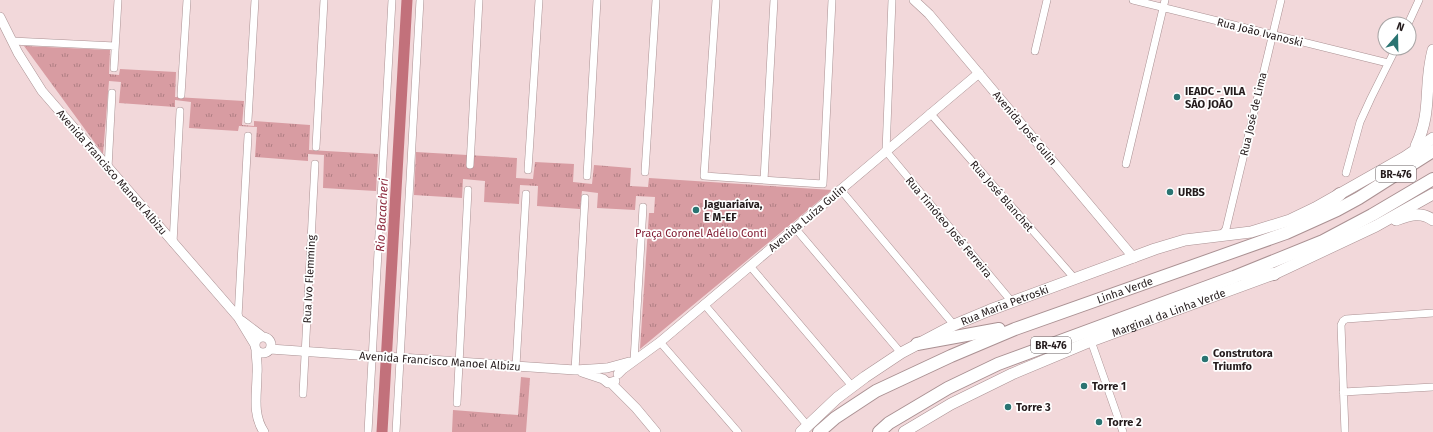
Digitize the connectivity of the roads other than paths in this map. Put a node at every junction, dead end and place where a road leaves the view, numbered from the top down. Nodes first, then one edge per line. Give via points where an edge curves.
1 (118, 0) edge
2 (187, 0) edge
3 (255, 0) edge
4 (324, 0) edge
5 (392, 0) edge
6 (420, 0) edge
7 (479, 0) edge
8 (539, 0) edge
9 (597, 0) edge
10 (656, 0) edge
11 (716, 0) edge
12 (774, 0) edge
13 (832, 0) edge
14 (892, 0) edge
15 (914, 0) edge
16 (1047, 0) edge
17 (1133, 0) edge
18 (1281, 0) edge
19 (1419, 0) edge
20 (1164, 4) edge
21 (1412, 16) edge
22 (0, 17) edge
23 (1272, 34) junction
24 (12, 41) junction
25 (115, 46) junction
26 (1433, 50) edge
27 (1035, 51) dead end
28 (1392, 56) edge
29 (1388, 63) junction
30 (114, 68) dead end
31 (979, 73) junction
32 (112, 93) dead end
33 (181, 95) dead end
34 (180, 111) dead end
35 (930, 114) junction
36 (248, 120) dead end
37 (248, 136) dead end
38 (1433, 138) edge
39 (316, 147) dead end
40 (886, 151) junction
41 (1433, 151) edge
42 (1405, 157) junction
43 (315, 164) dead end
44 (1126, 164) dead end
45 (470, 165) dead end
46 (108, 168) junction
47 (528, 170) dead end
48 (645, 172) dead end
49 (1346, 173) dead end
50 (587, 176) dead end
51 (1433, 179) edge
52 (764, 180) junction
53 (468, 190) dead end
54 (840, 190) junction
55 (526, 194) dead end
56 (1340, 194) junction
57 (1433, 194) edge
58 (585, 198) dead end
59 (643, 207) dead end
60 (1433, 220) edge
61 (1308, 224) junction
62 (1376, 226) junction
63 (795, 228) junction
64 (1226, 233) junction
65 (173, 243) junction
66 (1134, 258) junction
67 (750, 266) junction
68 (1274, 274) junction
69 (1234, 277) junction
70 (1074, 279) junction
71 (1012, 302) junction
72 (704, 304) junction
73 (1433, 313) edge
74 (238, 317) junction
75 (1028, 324) junction
76 (954, 325) junction
77 (1091, 341) junction
78 (660, 342) junction
79 (267, 344) junction
80 (917, 344) junction
81 (255, 347) junction
82 (305, 351) junction
83 (901, 353) junction
84 (375, 356) junction
85 (398, 358) junction
86 (634, 361) junction
87 (459, 362) junction
88 (516, 366) junction
89 (609, 368) junction
90 (575, 370) junction
91 (258, 372) junction
92 (612, 378) junction
93 (852, 386) junction
94 (1433, 387) edge
95 (1343, 392) junction
96 (302, 394) dead end
97 (457, 403) dead end
98 (804, 428) edge
99 (264, 432) edge
100 (368, 432) edge
101 (396, 432) edge
102 (656, 432) edge
103 (738, 432) edge
104 (819, 432) edge
105 (879, 432) edge
106 (904, 432) edge
107 (1123, 432) edge
108 (1345, 432) edge

1 - 25 street
2 - 33 street
3 - 36 street
4 - 39 street
5 - 84 street
6 - 85 street
7 - 45 street
8 - 47 street
9 - 50 street
10 - 48 street
11 - 52 street via 704,176
12 - 52 street
13 - 52 street via 823,184
14 - 40 street
15 - 31 street, Avenida José Gulin
16 - 27 street
17 - 20 street, Rua João Ivanoski
18 - 23 street, Rua José de Lima
19 - 21 street
20 - 23 street, Rua João Ivanoski
20 - 44 street
22 - 24 street, Avenida Francisco Manoel Albizu
23 - 29 street, Rua João Ivanoski
23 - 64 street, Rua José de Lima
24 - 25 street
24 - 46 street, Avenida Francisco Manoel Albizu via 42,90
25 - 30 street
26 - 42 main road via 1430,65 1432,118 1423,138
28 - 29 street
29 - 49 street via 1360,122
31 - 35 street, Avenida Luíza Gulin
31 - 66 street, Avenida José Gulin
32 - 46 street
34 - 65 street
35 - 40 street, Avenida Luíza Gulin
35 - 70 street, Rua José Blanchet
37 - 74 street
38 - 42 main road, BR-476
40 - 54 street, Avenida Luíza Gulin
40 - 71 street, Rua Timóteo José Ferreira
41 - 61 highway, Linha Verde / BR-476 via 1358,198
42 - 56 main road
43 - 82 street, Rua Ivo Flemming
46 - 65 street, Avenida Francisco Manoel Albizu
51 - 69 highway, BR-476 via 1323,241
53 - 87 street
54 - 63 street, Avenida Luíza Gulin
54 - 76 street
55 - 88 street
56 - 61 highway
56 - 64 main road via 1290,220 1256,231
57 - 62 main road, Marginal da Linha Verde
58 - 90 street
59 - 86 street
60 - 62 main road via 1425,215 1412,215
61 - 75 highway, Linha Verde / BR-476
62 - 68 main road, Marginal da Linha Verde
63 - 67 street, Avenida Luíza Gulin
63 - 83 street
64 - 66 main road, Rua Maria Petroski via 1185,240
65 - 74 street, Avenida Francisco Manoel Albizu
66 - 70 main road, Rua Maria Petroski
67 - 72 street, Avenida Luíza Gulin
67 - 93 street
68 - 69 highway
68 - 77 main road, Marginal da Linha Verde
69 - 105 highway, BR-476 via 998,364 948,388 888,423
70 - 71 main road, Rua Maria Petroski
71 - 76 main road, Rua Maria Petroski
72 - 78 street, Avenida Luíza Gulin
72 - 98 street
73 - 95 street via 1343,321
74 - 79 street, Avenida Francisco Manoel Albizu
74 - 81 street, Avenida Francisco Manoel Albizu
75 - 80 highway
75 - 104 highway, Linha Verde / BR-476 via 986,340 876,391 835,418
76 - 80 main road, Rua Maria Petroski
77 - 106 main road, Marginal da Linha Verde via 976,390
77 - 107 street
78 - 86 street, Avenida Luíza Gulin
78 - 103 street
79 - 81 street via 256,340
79 - 81 street via 262,353
79 - 82 street, Avenida Francisco Manoel Albizu
79 - 91 street
80 - 83 main road, Rua Maria Petroski
81 - 91 street
82 - 84 street, Avenida Francisco Manoel Albizu
82 - 96 street, Rua Ivo Flemming
83 - 93 main road, Rua Maria Petroski
84 - 85 street, Avenida Francisco Manoel Albizu
84 - 100 street
85 - 87 street, Avenida Francisco Manoel Albizu
85 - 101 street
86 - 89 street, Avenida Luíza Gulin
86 - 92 street, Avenida Luíza Gulin
87 - 88 street, Avenida Francisco Manoel Albizu
87 - 97 street
88 - 90 street, Avenida Francisco Manoel Albizu
89 - 90 street, Avenida Francisco Manoel Albizu
89 - 92 street via 615,370
89 - 92 street via 603,372
90 - 92 street, Avenida Francisco Manoel Albizu
91 - 99 street via 256,408
92 - 102 street, Avenida Francisco Manoel Albizu
93 - 98 main road, Rua Maria Petroski
94 - 95 street
95 - 108 street

